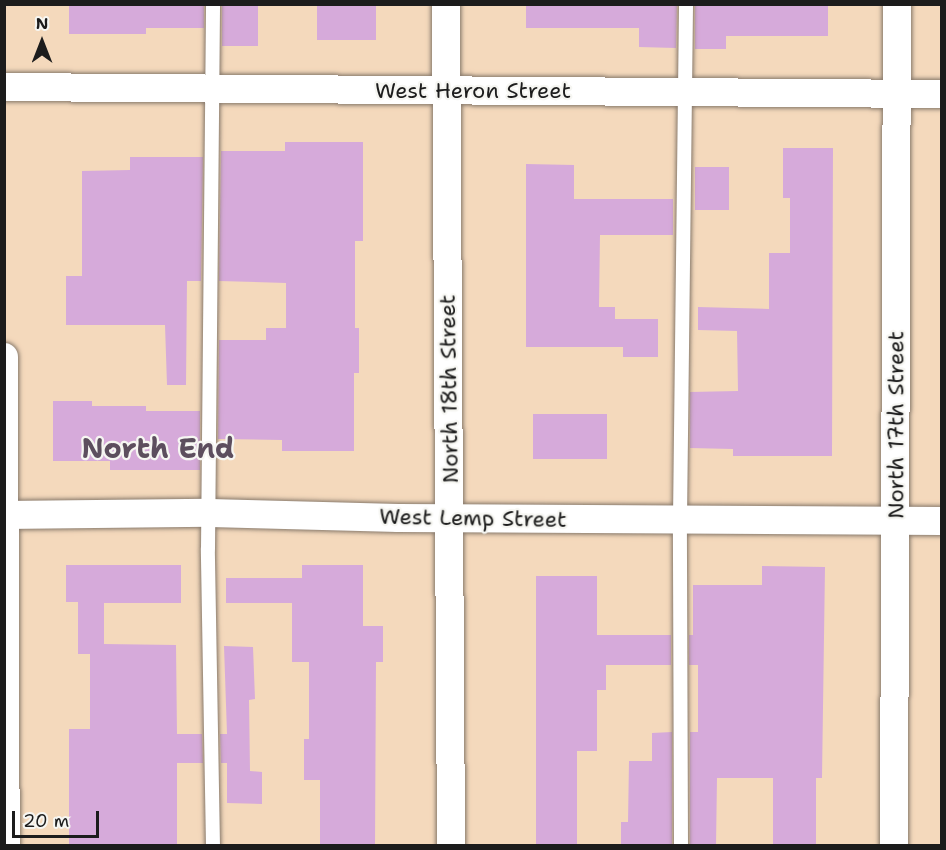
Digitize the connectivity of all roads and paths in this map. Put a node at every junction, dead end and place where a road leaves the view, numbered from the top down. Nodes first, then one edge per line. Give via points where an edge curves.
1 (213, 4) edge
2 (446, 4) edge
3 (686, 4) edge
4 (897, 4) edge
5 (4, 87) edge
6 (212, 89) junction
7 (446, 90) junction
8 (685, 92) junction
9 (898, 94) junction
10 (942, 94) edge
11 (4, 357) edge
12 (210, 513) junction
13 (5, 515) edge
14 (451, 518) junction
15 (680, 519) junction
16 (896, 521) junction
17 (942, 521) edge
18 (6, 846) edge
19 (213, 846) edge
20 (451, 846) edge
21 (681, 846) edge
22 (894, 846) edge

1 - 6 lane
2 - 7 street, North 18th Street
3 - 8 lane
4 - 9 street, North 17th Street
5 - 6 street, West Heron Street
6 - 7 street, West Heron Street
6 - 12 lane
7 - 8 street, West Heron Street
7 - 14 street, North 18th Street
8 - 9 street, West Heron Street
8 - 15 lane
9 - 10 street, West Heron Street
9 - 16 street, North 17th Street
11 - 13 street
12 - 13 street, West Lemp Street
12 - 14 street, West Lemp Street
12 - 19 lane
13 - 18 street
14 - 15 street, West Lemp Street
14 - 20 street, North 18th Street
15 - 16 street, West Lemp Street
15 - 21 lane
16 - 17 street, West Lemp Street
16 - 22 street, North 17th Street

